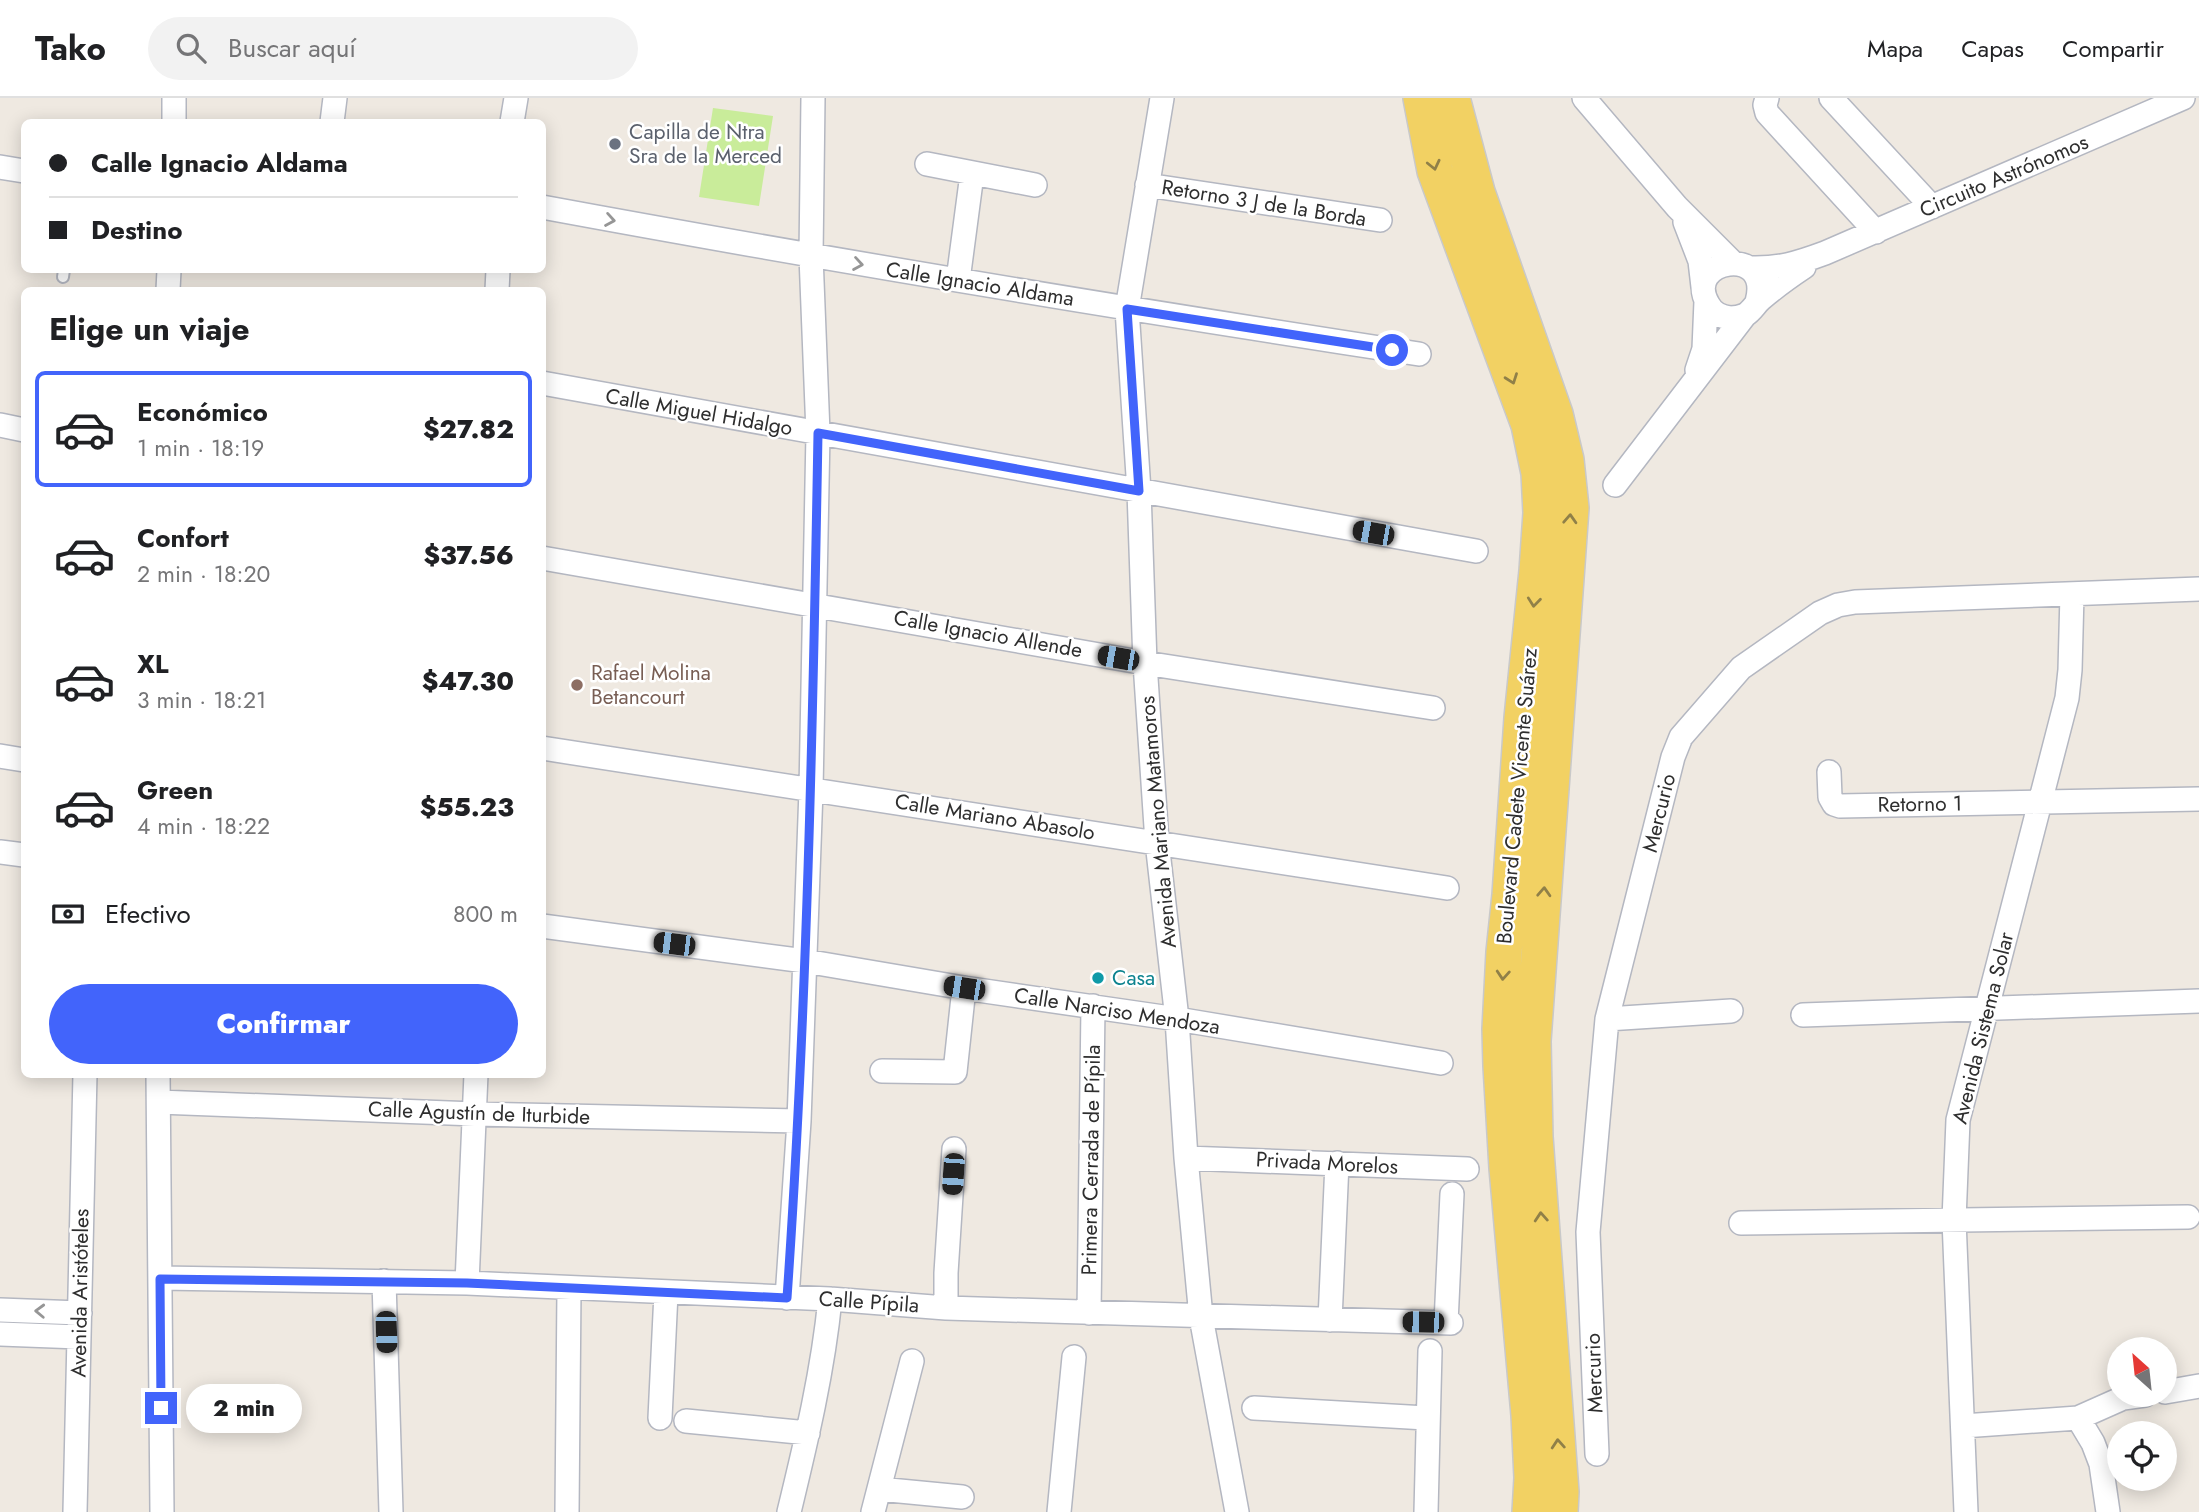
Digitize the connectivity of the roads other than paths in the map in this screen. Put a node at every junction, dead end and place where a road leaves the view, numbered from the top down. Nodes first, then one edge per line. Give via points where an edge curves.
1 (174, 98) edge
2 (335, 98) edge
3 (516, 98) edge
4 (813, 98) edge
5 (1162, 98) edge
6 (1421, 98) edge
7 (1452, 98) edge
8 (1584, 98) edge
9 (1767, 98) edge
10 (1831, 98) edge
11 (2183, 98) edge
12 (174, 119) edge
13 (332, 119) edge
14 (512, 119) edge
15 (927, 164) dead end
16 (0, 167) edge
17 (21, 171) edge
18 (972, 174) junction
19 (1035, 185) dead end
20 (1147, 185) junction
21 (1677, 207) junction
22 (1932, 207) junction
23 (546, 208) edge
24 (1380, 220) dead end
25 (1876, 232) junction
26 (1825, 253) junction
27 (811, 256) junction
28 (1741, 265) junction
29 (958, 280) junction
30 (1705, 294) junction
31 (1127, 309) junction
32 (1751, 309) junction
33 (1419, 354) dead end
34 (1694, 380) junction
35 (546, 384) edge
36 (0, 425) edge
37 (21, 429) edge
38 (818, 433) junction
39 (1615, 485) dead end
40 (1139, 491) junction
41 (1476, 551) dead end
42 (546, 559) edge
43 (2199, 589) edge
44 (2072, 594) junction
45 (815, 604) junction
46 (1145, 663) junction
47 (1433, 708) dead end
48 (546, 749) edge
49 (0, 756) edge
50 (21, 760) edge
51 (1829, 772) dead end
52 (811, 790) junction
53 (2199, 799) edge
54 (2039, 801) junction
55 (1157, 842) junction
56 (0, 852) edge
57 (21, 855) edge
58 (1447, 888) dead end
59 (546, 927) edge
60 (805, 961) junction
61 (964, 988) junction
62 (2199, 1001) edge
63 (1093, 1006) junction
64 (1986, 1009) junction
65 (1731, 1011) dead end
66 (1803, 1015) dead end
67 (1177, 1019) junction
68 (1607, 1019) junction
69 (1441, 1063) dead end
70 (882, 1071) dead end
71 (85, 1078) edge
72 (158, 1078) edge
73 (476, 1078) edge
74 (159, 1102) junction
75 (475, 1114) junction
76 (799, 1121) junction
77 (954, 1149) dead end
78 (1186, 1157) junction
79 (1337, 1163) junction
80 (1467, 1169) dead end
81 (1452, 1194) dead end
82 (2188, 1217) dead end
83 (1954, 1220) junction
84 (1741, 1223) dead end
85 (160, 1279) junction
86 (384, 1281) junction
87 (467, 1283) junction
88 (569, 1289) junction
89 (666, 1293) junction
90 (787, 1298) junction
91 (830, 1298) junction
92 (946, 1308) junction
93 (0, 1310) edge
94 (80, 1312) junction
95 (1089, 1313) junction
96 (1201, 1317) junction
97 (1330, 1320) junction
98 (0, 1334) edge
99 (79, 1337) junction
100 (1430, 1351) dead end
101 (1074, 1357) dead end
102 (912, 1361) dead end
103 (2199, 1386) edge
104 (2177, 1390) edge
105 (2107, 1405) edge
106 (1254, 1408) dead end
107 (660, 1418) dead end
108 (1426, 1418) junction
109 (2078, 1418) junction
110 (686, 1421) dead end
111 (1963, 1426) junction
112 (807, 1433) junction
113 (1597, 1454) dead end
114 (879, 1489) junction
115 (962, 1497) dead end
116 (75, 1512) edge
117 (162, 1512) edge
118 (391, 1512) edge
119 (567, 1512) edge
120 (789, 1512) edge
121 (873, 1512) edge
122 (1059, 1512) edge
123 (1237, 1512) edge
124 (1426, 1512) edge
125 (1530, 1512) edge
126 (1560, 1512) edge
127 (1966, 1512) edge
128 (2108, 1512) edge

1 - 12 street
2 - 13 street
3 - 14 street
4 - 27 street
5 - 20 street, Avenida Mariano Matamoros
6 -> 125 main road, Boulevard Cadete Vicente Suárez via 1435,171 1529,425 1539,473 1538,560 1500,1029 1529,1415
126 -> 7 main road, Boulevard Cadete Vicente Suárez via 1533,1041 1571,508 1555,414 1477,192
8 - 21 street
9 - 25 street via 1767,113
10 - 22 street
11 - 22 street, Circuito Astrónomos
15 - 18 street
16 - 17 street
18 - 19 street
18 - 29 street
20 - 24 street, Retorno 3 J de la Borda
20 - 31 street, Avenida Mariano Matamoros
21 - 28 street
21 - 30 street, Circuito Astrónomos via 1700,261
22 - 25 street, Circuito Astrónomos
23 -> 27 street, Calle Ignacio Aldama
25 - 26 street, Circuito Astrónomos
26 - 28 street, Circuito Astrónomos via 1773,269
26 - 32 street, Circuito Astrónomos
27 -> 29 street, Calle Ignacio Aldama
27 - 38 street
28 - 30 street via 1715,268 1708,275
28 - 32 street via 1759,284
29 - 31 street, Calle Ignacio Aldama
30 - 32 street via 1711,309 1727,318
30 - 34 street, Circuito Astrónomos via 1704,349
31 - 33 street, Calle Ignacio Aldama
31 - 40 street, Avenida Mariano Matamoros
32 - 34 street, Circuito Astrónomos
34 - 39 street, Circuito Astrónomos
35 - 38 street, Calle Miguel Hidalgo
36 - 37 street
38 - 40 street, Calle Miguel Hidalgo
38 - 45 street
40 - 41 street, Calle Miguel Hidalgo
40 - 46 street, Avenida Mariano Matamoros
42 - 45 street, Calle Ignacio Allende
43 - 44 street, Mercurio
44 - 54 street, Avenida Sistema Solar via 2067,698
44 - 68 street, Mercurio via 1855,602 1820,613 1741,668 1681,737 1673,757
45 - 46 street, Calle Ignacio Allende
45 - 52 street
46 - 47 street, Calle Ignacio Allende
46 - 55 street, Avenida Mariano Matamoros
48 - 52 street, Calle Mariano Abasolo
49 - 50 street
51 - 54 street, Retorno 1 via 1830,797 1840,806
52 - 55 street, Calle Mariano Abasolo
52 - 60 street
53 - 54 street, Retorno 1
54 - 64 street, Avenida Sistema Solar
55 - 58 street, Calle Mariano Abasolo
55 - 67 street, Avenida Mariano Matamoros
56 - 57 street
59 - 60 street, Calle Narciso Mendoza
60 - 61 street, Calle Narciso Mendoza
60 - 76 street
61 - 63 street, Calle Narciso Mendoza
61 - 70 street via 955,1072
62 - 64 street
63 - 67 street, Calle Narciso Mendoza
63 - 95 street, Primera Cerrada de Pípila
64 - 66 street
64 - 83 street, Avenida Sistema Solar via 1958,1120
65 - 68 street
67 - 69 street, Calle Narciso Mendoza
67 - 78 street, Avenida Mariano Matamoros
68 - 113 street, Mercurio via 1588,1232
71 - 94 street, Avenida Aristóteles
72 - 74 street
73 - 75 street
74 - 75 street, Calle Agustín de Iturbide
74 - 85 street
75 - 76 street, Calle Agustín de Iturbide
75 - 87 street
76 - 90 street
77 - 92 street
78 - 79 street, Privada Morelos
78 - 96 street, Avenida Mariano Matamoros
79 - 80 street, Privada Morelos
79 - 97 street
81 - 97 street, Calle Pípila via 1449,1323
82 - 83 street
83 - 84 street
83 - 111 street, Avenida Sistema Solar
85 - 86 street, Calle Pípila
85 - 117 street
86 - 87 street, Calle Pípila
86 - 118 street
87 - 88 street, Calle Pípila
88 - 89 street, Calle Pípila
88 - 119 street
89 - 90 street, Calle Pípila
89 - 107 street
90 - 91 street, Calle Pípila
91 - 92 street, Calle Pípila
91 - 112 street
92 - 95 street, Calle Pípila
94 -> 93 street
94 - 99 street, Avenida Aristóteles
95 - 96 street, Calle Pípila
96 - 97 street, Calle Pípila
96 - 123 street, Avenida Mariano Matamoros
98 - 99 street
99 - 116 street, Avenida Aristóteles
100 - 108 street
101 - 122 street
102 - 114 street
103 - 104 street
105 - 109 street
106 - 108 street
108 - 124 street
109 - 111 street
109 - 128 street via 2101,1464
110 - 112 street
111 - 127 street, Avenida Sistema Solar
112 - 120 street
114 - 115 street
114 - 121 street

